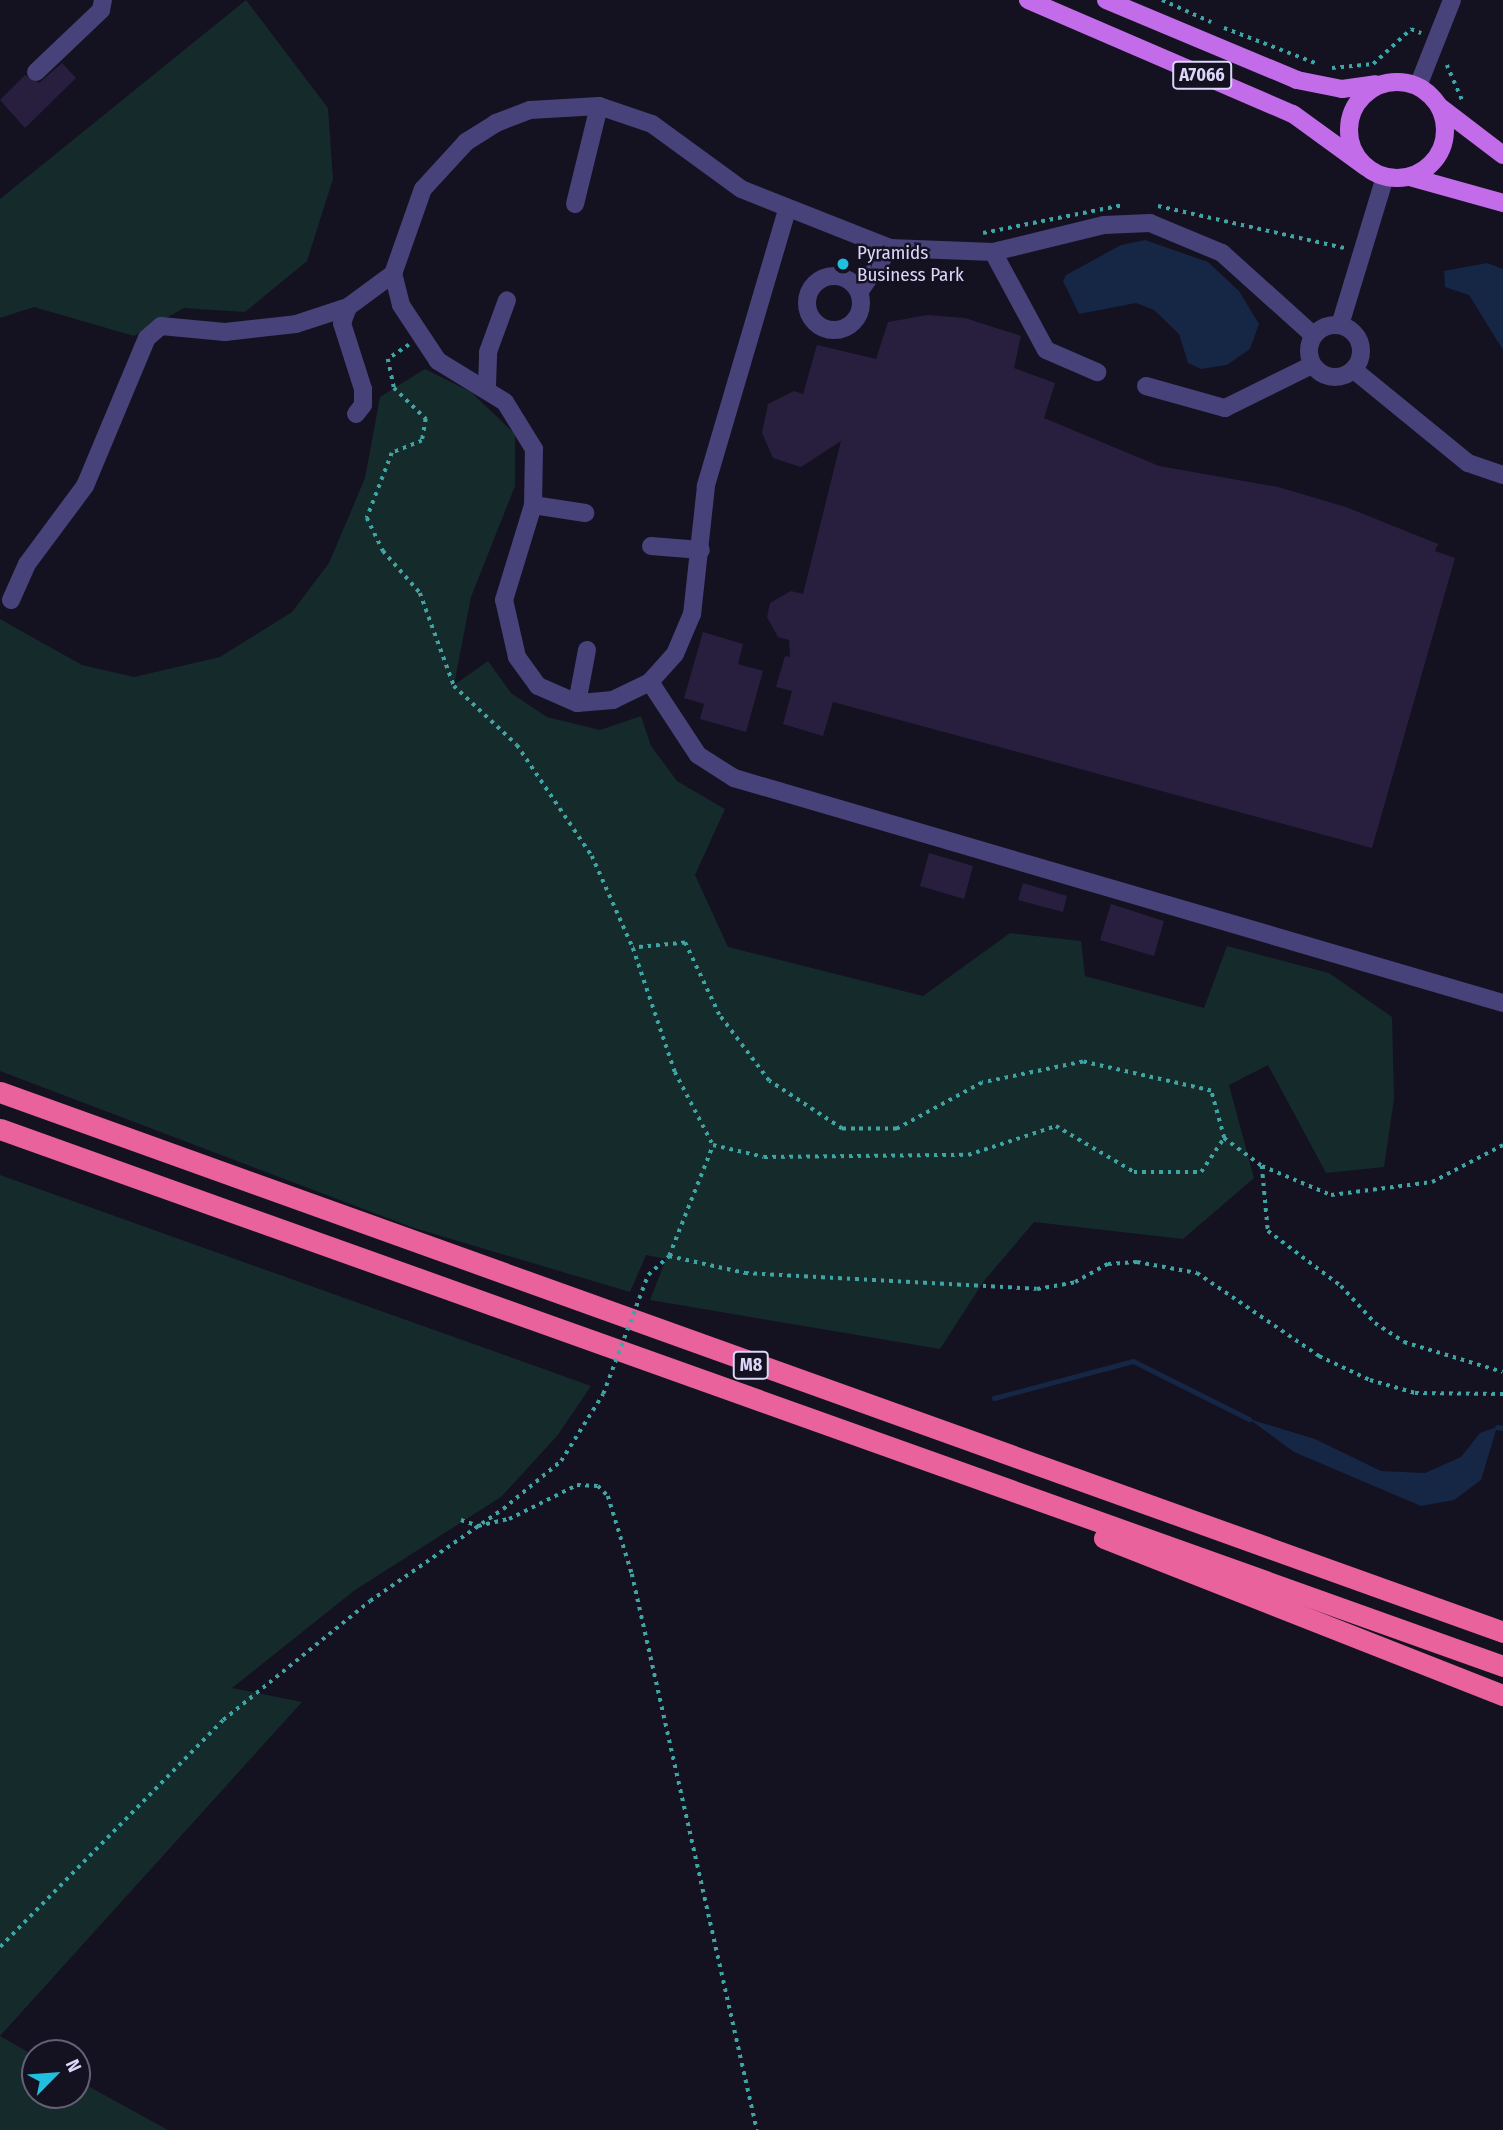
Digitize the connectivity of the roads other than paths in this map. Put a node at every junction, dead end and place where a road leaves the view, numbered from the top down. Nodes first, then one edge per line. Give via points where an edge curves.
1 (103, 0) edge
2 (1028, 0) edge
3 (1106, 0) edge
4 (1452, 0) edge
5 (36, 72) dead end
6 (1386, 83) junction
7 (1418, 86) junction
8 (599, 106) junction
9 (1440, 107) junction
10 (1503, 155) edge
11 (1366, 167) junction
12 (1385, 177) junction
13 (1410, 177) junction
14 (1503, 203) edge
15 (575, 204) dead end
16 (788, 210) junction
17 (890, 248) junction
18 (993, 252) junction
19 (393, 274) junction
20 (859, 292) dead end
21 (507, 300) dead end
22 (348, 307) junction
23 (1340, 325) junction
24 (1313, 335) junction
25 (1312, 365) junction
26 (1354, 370) junction
27 (1097, 372) dead end
28 (487, 386) junction
29 (1146, 386) dead end
30 (356, 414) dead end
31 (1503, 475) edge
32 (533, 505) junction
33 (585, 513) dead end
34 (651, 546) dead end
35 (701, 550) junction
36 (11, 600) dead end
37 (587, 650) dead end
38 (650, 682) junction
39 (577, 703) junction
40 (1503, 1003) edge
41 (0, 1092) edge
42 (0, 1129) edge
43 (636, 1356) junction
44 (1503, 1632) edge
45 (1503, 1666) edge
46 (1503, 1695) edge

1 - 5 lane via 101,10
2 - 11 main road, A7066 via 1293,114
3 - 6 main road, A7066 via 1297,80 1342,89
4 - 7 lane via 1432,38
6 - 7 main road, A7066
6 - 11 main road via 1365,94 1351,114 1350,140
7 - 9 main road
8 - 15 lane
8 - 16 lane via 652,124 741,189
8 - 19 lane via 530,110 466,142 423,189
9 - 10 main road
9 - 13 main road via 1442,149
11 - 12 main road, A7066
12 - 13 main road, A7066
12 - 23 lane
13 - 14 main road, A7066
16 - 17 lane
16 - 35 lane via 706,486
17 - 18 lane
17 - 20 lane
18 - 24 lane via 1104,225 1150,223 1222,253
18 - 27 lane via 1045,350
19 - 22 lane
19 - 28 lane via 419,339 438,362
21 - 28 lane via 488,352
22 - 30 lane via 342,323 363,389 363,405
22 - 36 lane via 296,324 225,332 161,326 147,338 85,486 27,564
23 - 24 lane
23 - 26 lane via 1355,333 1361,348
24 - 25 lane
25 - 26 lane via 1334,377
25 - 29 lane via 1224,408
26 - 31 lane via 1468,463
28 - 32 lane via 534,449
32 - 33 lane
32 - 39 lane via 504,600 505,625 517,657 538,686
34 - 35 lane
35 - 38 lane via 692,614 675,654
37 - 39 lane
38 - 39 lane via 613,700
38 - 40 lane via 698,755 734,778
41 - 44 highway, M8
42 - 43 highway, M8
43 - 45 highway, M8
43 - 46 highway, M8

